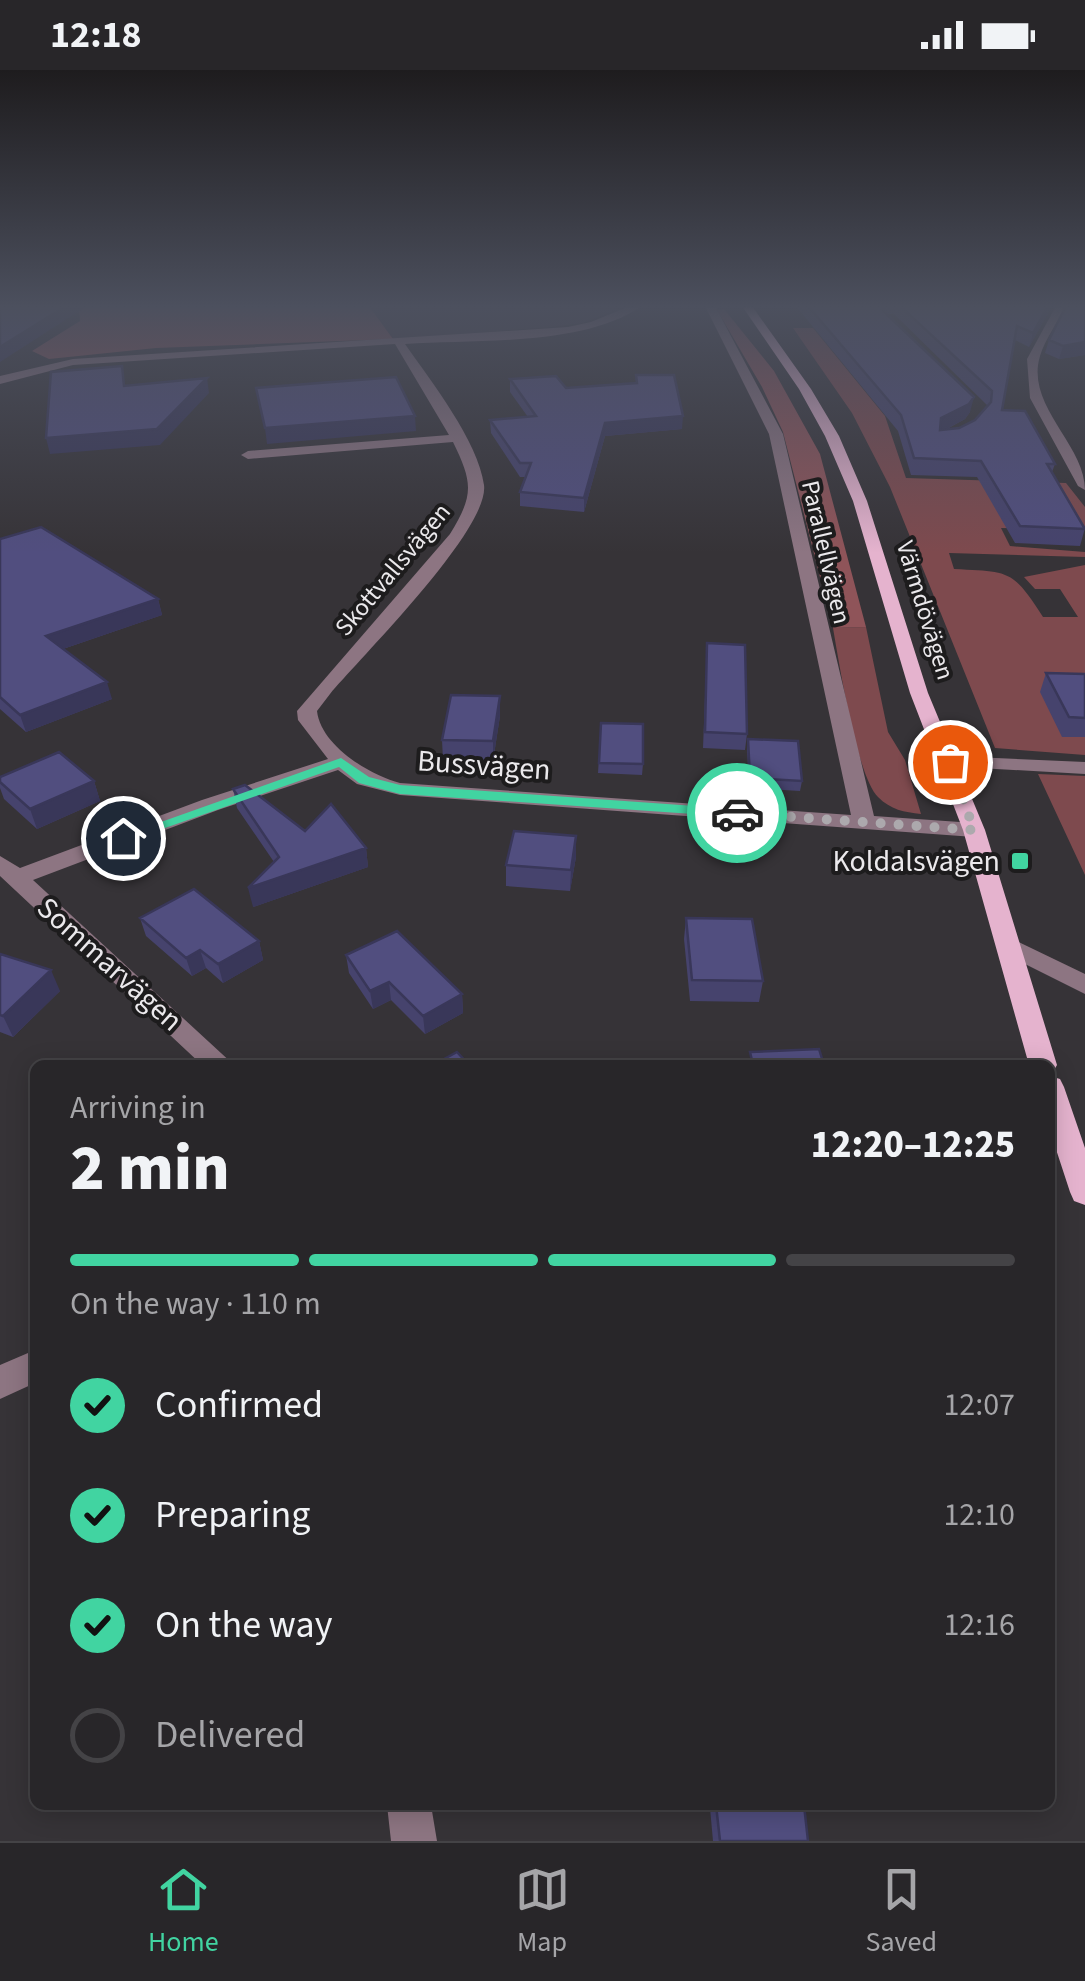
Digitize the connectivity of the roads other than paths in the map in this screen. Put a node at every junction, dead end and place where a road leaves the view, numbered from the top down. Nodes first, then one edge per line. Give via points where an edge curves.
1 (426, 389) edge
2 (752, 389) edge
3 (805, 389) edge
4 (1035, 389) edge
5 (455, 438) junction
6 (248, 455) dead end
7 (1085, 486) edge
8 (341, 762) junction
9 (950, 762) junction
10 (1085, 768) edge
11 (864, 822) junction
12 (974, 830) junction
13 (8, 871) edge
14 (1008, 945) junction
15 (1085, 984) edge
16 (215, 1060) edge
17 (1041, 1060) edge
18 (1055, 1102) edge
19 (1085, 1192) edge
20 (30, 1368) edge
21 (0, 1382) edge
22 (410, 1810) edge
23 (414, 1841) edge

1 - 5 street, Skottvallsvägen
2 - 11 street, Parallellvägen via 776,434
3 - 9 main road, Värmdövägen via 840,453 919,693
4 - 7 street
5 - 6 street
5 - 8 street, Skottvallsvägen via 476,478 476,506 454,541 307,711
8 - 11 street, Bussvägen via 364,780 400,790
8 - 13 street
9 - 10 street
9 - 12 main road, Värmdövägen
11 - 12 street, Bussvägen
12 - 14 main road, Värmdövägen
13 - 16 street, Sommarvägen
14 - 15 street
14 - 17 main road, Värmdövägen
18 - 19 main road
20 - 21 street
22 - 23 street

